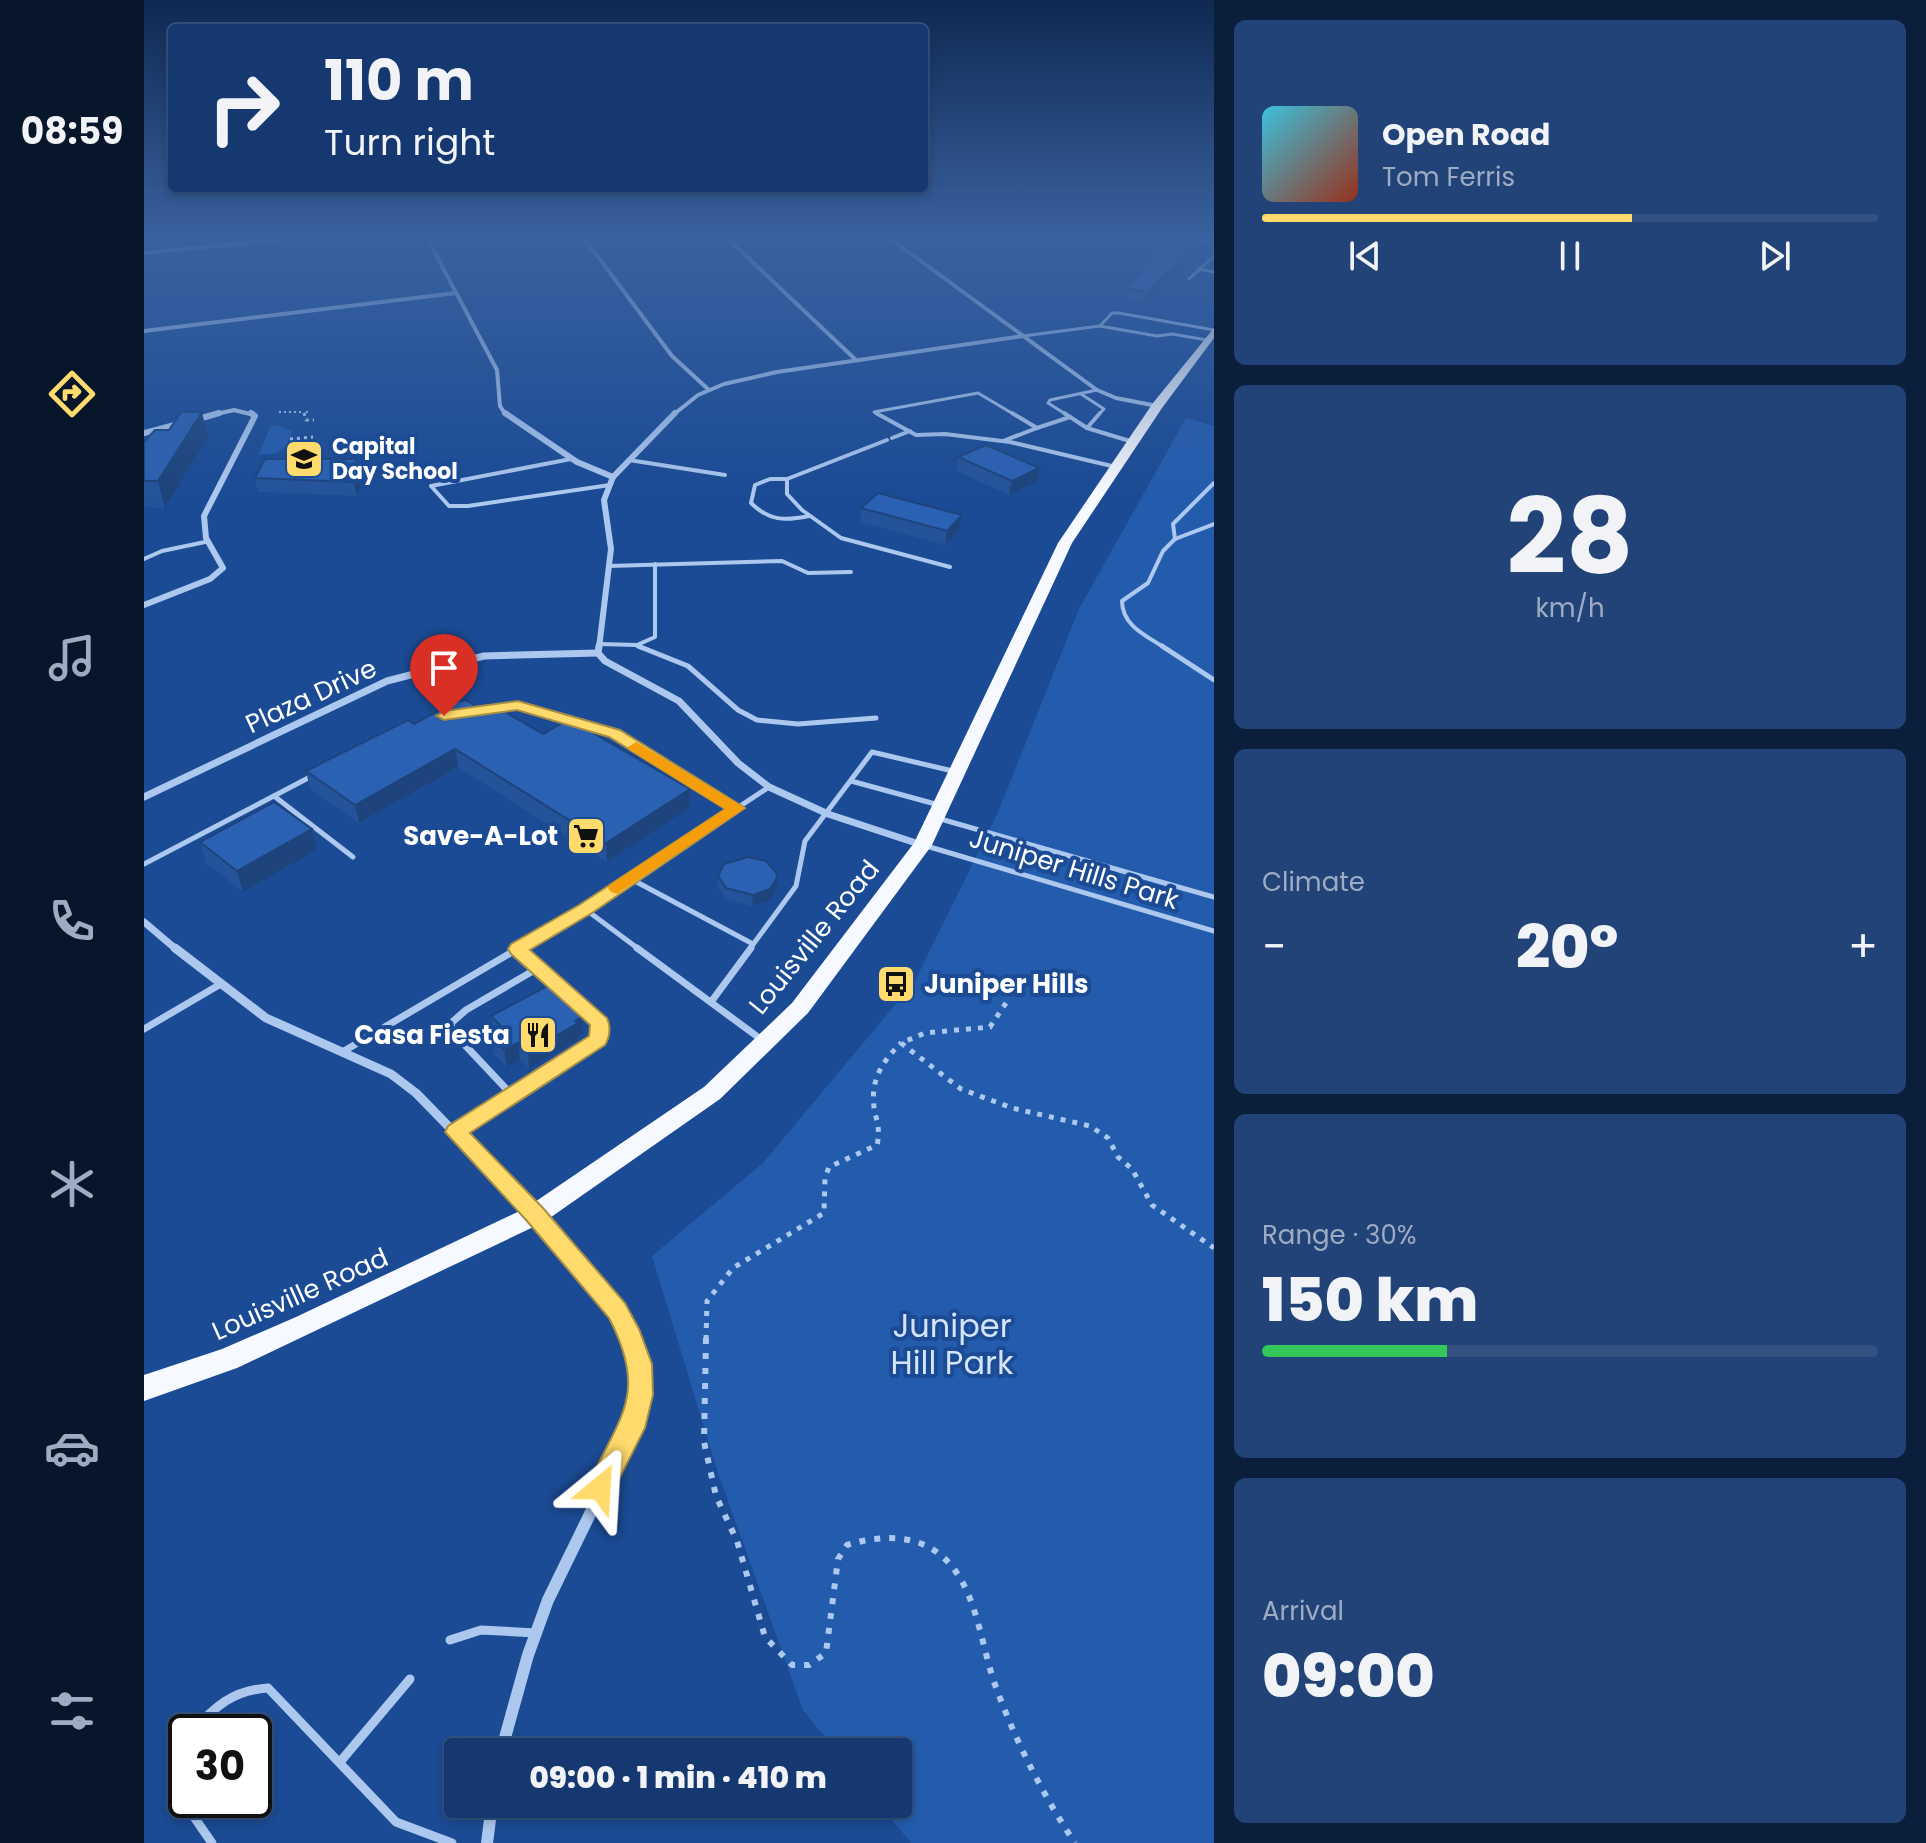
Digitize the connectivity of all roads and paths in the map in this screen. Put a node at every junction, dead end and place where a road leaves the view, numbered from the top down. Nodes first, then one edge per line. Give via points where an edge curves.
1 (234, 320) edge
2 (470, 320) edge
3 (645, 320) edge
4 (814, 320) edge
5 (1001, 320) edge
6 (1106, 320) edge
7 (1150, 320) edge
8 (1100, 326) junction
9 (144, 331) edge
10 (1212, 334) edge
11 (1023, 336) junction
12 (856, 360) junction
13 (709, 390) junction
14 (1097, 390) junction
15 (1080, 394) junction
16 (1157, 406) junction
17 (279, 412) dead end
18 (1070, 417) junction
19 (314, 420) dead end
20 (1037, 428) junction
21 (1087, 428) junction
22 (910, 431) junction
23 (144, 433) edge
24 (313, 437) dead end
25 (290, 439) dead end
26 (1003, 441) junction
27 (1133, 442) junction
28 (571, 459) junction
29 (629, 460) junction
30 (1116, 467) junction
31 (725, 475) dead end
32 (613, 477) junction
33 (787, 479) junction
34 (1214, 483) edge
35 (610, 485) junction
36 (809, 516) junction
37 (1214, 524) edge
38 (1175, 539) junction
39 (205, 542) junction
40 (144, 559) edge
41 (655, 564) junction
42 (609, 566) junction
43 (950, 567) dead end
44 (851, 572) dead end
45 (144, 605) edge
46 (636, 645) junction
47 (599, 648) junction
48 (1214, 680) edge
49 (488, 710) edge
50 (876, 718) dead end
51 (325, 769) edge
52 (959, 772) junction
53 (851, 781) junction
54 (769, 787) junction
55 (274, 796) junction
56 (144, 797) edge
57 (737, 808) junction
58 (940, 812) junction
59 (828, 814) junction
60 (923, 845) junction
61 (353, 857) dead end
62 (144, 864) edge
63 (631, 879) junction
64 (1214, 897) edge
65 (585, 909) junction
66 (144, 922) edge
67 (1214, 931) edge
68 (753, 944) junction
69 (517, 949) junction
70 (538, 968) junction
71 (219, 985) junction
72 (711, 1002) junction
73 (1006, 1003) dead end
74 (144, 1029) edge
75 (765, 1042) junction
76 (901, 1043) junction
77 (344, 1051) junction
78 (512, 1095) junction
79 (456, 1132) junction
80 (535, 1215) junction
81 (1214, 1248) edge
82 (144, 1388) edge
83 (536, 1633) junction
84 (450, 1640) dead end
85 (410, 1679) dead end
86 (208, 1714) edge
87 (504, 1738) edge
88 (340, 1762) junction
89 (195, 1818) edge
90 (490, 1818) edge
91 (212, 1843) edge
92 (452, 1843) edge
93 (487, 1843) edge
94 (1075, 1843) edge

1 - 9 street
2 - 28 street via 497,370 500,406 506,415
3 - 13 street via 672,356
4 - 12 street
5 - 11 street
6 - 8 lane
7 - 10 lane
8 - 10 lane via 1157,336
8 - 11 lane
10 - 16 main road, Louisville Road
11 - 12 street
11 - 14 street
12 - 13 street
13 - 29 street via 677,411
14 - 15 lane
14 - 16 street
15 - 18 lane via 1048,401
15 - 21 lane via 1104,409
16 - 27 main road, Louisville Road
17 - 19 path via 306,412 306,420
18 - 20 lane
18 - 21 lane
20 - 22 lane via 978,393 874,412
20 - 26 lane
21 - 27 lane
22 - 26 lane
22 - 33 lane
23 - 39 street via 231,411 254,413 207,507
24 - 25 path
26 - 30 lane
27 - 30 main road, Louisville Road
28 - 32 street
28 - 35 lane via 431,486 449,506 468,506
29 - 31 lane
29 - 32 street
30 - 52 main road, Louisville Road via 1065,543
32 - 35 street
33 - 36 lane via 787,494
33 - 36 lane via 755,485 751,503 763,516 778,521
34 - 38 lane via 1173,524
35 - 42 street via 604,500
36 - 43 lane via 841,538
37 - 38 lane
38 - 48 lane via 1148,583 1122,601 1122,613 1133,627
39 - 40 lane
39 - 45 street via 221,562 219,574
41 - 42 lane
41 - 44 lane via 782,561 808,573
41 - 46 lane via 655,637
42 - 47 street
46 - 47 lane
46 - 50 lane via 686,664 758,720
47 - 54 street via 616,669 679,701 738,763
47 - 56 street, Plaza Drive via 492,655 387,681
49 - 57 lane via 518,705 614,733
51 - 55 lane
52 - 53 lane via 872,752
52 - 58 main road, Louisville Road
53 - 58 lane, Juniper Hills Park
53 - 59 lane
54 - 57 lane
54 - 59 street
55 - 61 lane
55 - 62 lane
57 - 63 lane
58 - 60 main road, Louisville Road
58 - 64 lane, Juniper Hills Park
59 - 60 street
59 - 68 lane via 805,841 796,886
60 - 67 lane, Juniper Hills Park
60 - 75 main road, Louisville Road via 800,1008
63 - 65 lane
63 - 68 lane
65 - 69 lane
65 - 72 lane
66 - 71 street
68 - 72 lane
69 - 70 lane
69 - 77 lane
70 - 78 lane via 450,1024
70 - 78 lane via 600,1023 598,1039
71 - 74 lane
71 - 77 street via 266,1018
72 - 75 lane
73 - 76 path via 990,1027 925,1033
75 - 80 main road, Louisville Road via 712,1093
76 - 81 path via 961,1089 1012,1108 1090,1126 1108,1138 1152,1205
76 - 94 path via 881,1066 870,1091 880,1130 877,1145 829,1167 824,1174 824,1213 733,1268 707,1301 704,1442 710,1472 765,1637 792,1665 809,1665 826,1653 838,1559 847,1545 868,1538 911,1539 951,1563 1013,1733
77 - 79 street via 391,1074
78 - 79 lane
79 - 80 street
80 - 82 main road, Louisville Road via 305,1325
80 - 83 street via 617,1310 639,1364 640,1395 632,1428
83 - 84 lane via 487,1628
83 - 87 street
85 - 88 lane
86 - 88 lane via 232,1694 268,1688
88 - 92 lane via 396,1822
89 - 91 lane
90 - 93 street

